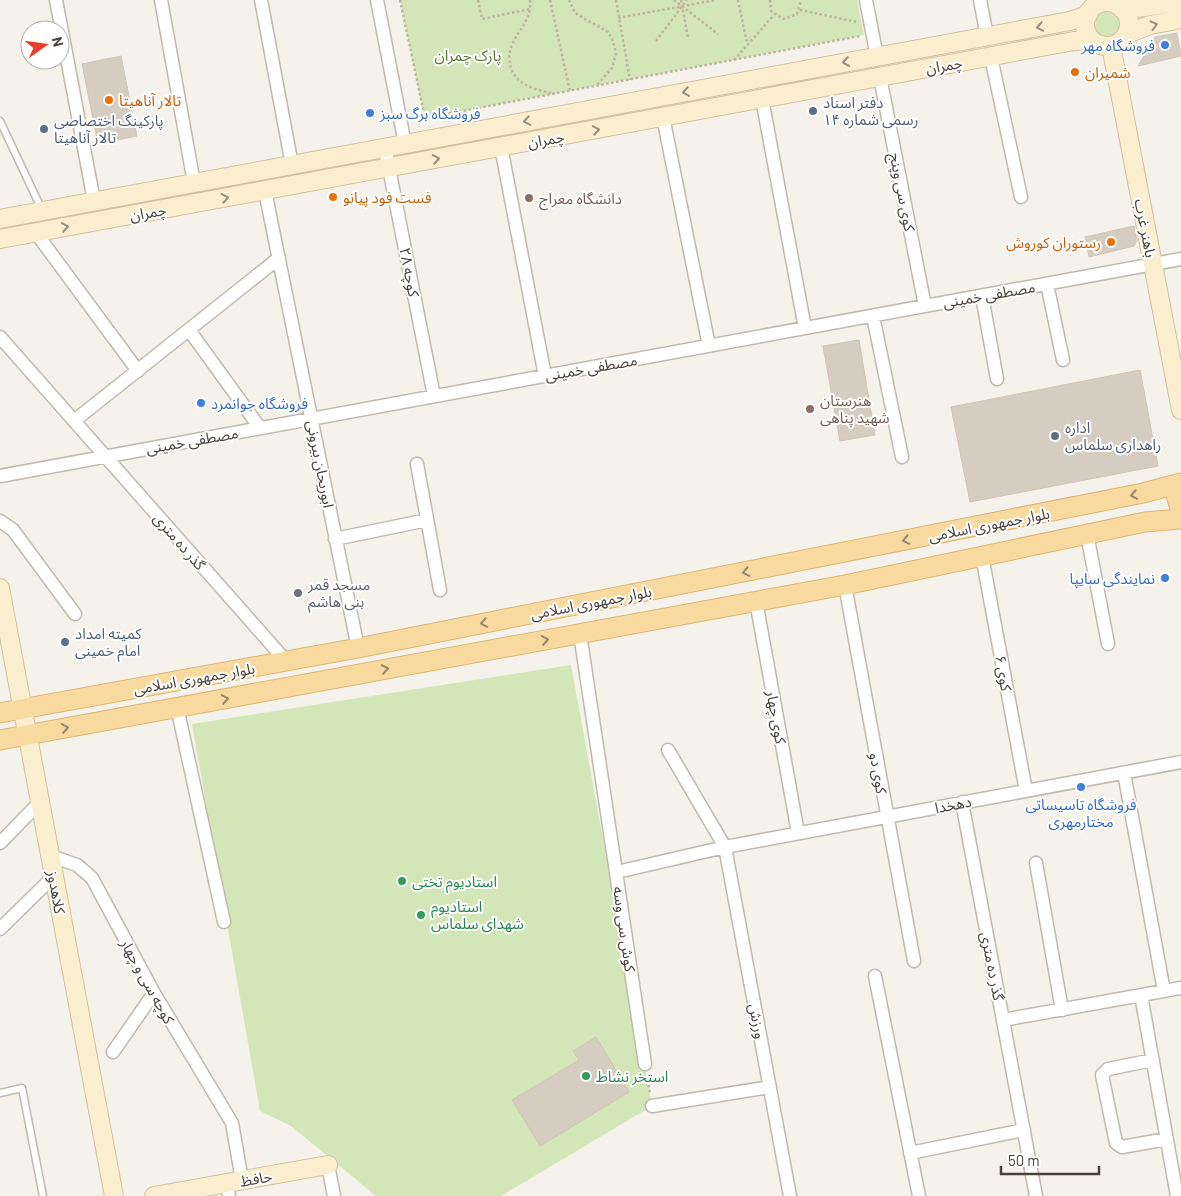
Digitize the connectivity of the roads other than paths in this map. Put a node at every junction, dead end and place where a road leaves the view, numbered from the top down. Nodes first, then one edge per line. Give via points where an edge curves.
1 (56, 0) edge
2 (160, 0) edge
3 (261, 0) edge
4 (377, 0) edge
5 (866, 0) edge
6 (980, 0) edge
7 (1103, 1) edge
8 (1181, 1) edge
9 (1122, 8) junction
10 (1088, 15) junction
11 (1181, 19) edge
12 (1127, 34) junction
13 (987, 36) junction
14 (1092, 40) junction
15 (1111, 46) junction
16 (876, 57) junction
17 (991, 57) junction
18 (880, 77) junction
19 (762, 99) junction
20 (663, 117) junction
21 (0, 121) edge
22 (405, 144) junction
23 (501, 147) junction
24 (385, 148) junction
25 (409, 164) junction
26 (292, 165) junction
27 (389, 168) junction
28 (261, 170) junction
29 (194, 183) junction
30 (265, 191) junction
31 (1021, 196) dead end
32 (94, 201) junction
33 (43, 211) junction
34 (0, 219) edge
35 (36, 233) junction
36 (0, 240) edge
37 (279, 258) junction
38 (1181, 259) edge
39 (1153, 264) junction
40 (1047, 284) junction
41 (982, 296) junction
42 (925, 306) junction
43 (873, 316) junction
44 (805, 328) junction
45 (189, 330) junction
46 (0, 337) edge
47 (709, 346) junction
48 (1063, 360) dead end
49 (138, 371) junction
50 (546, 376) junction
51 (997, 379) dead end
52 (434, 396) junction
53 (1181, 410) edge
54 (312, 418) junction
55 (74, 421) junction
56 (260, 428) junction
57 (105, 456) junction
58 (902, 457) dead end
59 (417, 464) dead end
60 (0, 476) edge
61 (1181, 483) edge
62 (1181, 512) edge
63 (1181, 519) edge
64 (428, 520) junction
65 (0, 521) edge
66 (1087, 534) junction
67 (335, 539) junction
68 (982, 556) junction
69 (845, 585) junction
70 (0, 588) edge
71 (440, 590) dead end
72 (756, 601) junction
73 (75, 614) dead end
74 (580, 634) junction
75 (1108, 644) dead end
76 (358, 648) junction
77 (286, 661) junction
78 (178, 707) junction
79 (23, 709) junction
80 (0, 713) edge
81 (28, 735) junction
82 (0, 740) edge
83 (668, 750) dead end
84 (1181, 762) edge
85 (1124, 773) junction
86 (1026, 791) junction
87 (40, 802) junction
88 (962, 802) junction
89 (887, 816) junction
90 (798, 833) junction
91 (0, 842) edge
92 (725, 846) junction
93 (51, 856) junction
94 (1036, 863) dead end
95 (617, 872) junction
96 (54, 876) junction
97 (224, 922) dead end
98 (0, 929) edge
99 (914, 961) dead end
100 (875, 976) dead end
101 (1181, 988) edge
102 (1164, 991) junction
103 (154, 993) junction
104 (1141, 995) junction
105 (1062, 1010) junction
106 (1003, 1020) junction
107 (113, 1052) dead end
108 (1153, 1060) junction
109 (645, 1064) road end
110 (770, 1087) junction
111 (0, 1092) edge
112 (652, 1106) road end
113 (1024, 1130) junction
114 (1167, 1138) junction
115 (910, 1153) junction
116 (328, 1165) joint
117 (233, 1186) edge
118 (43, 1196) edge
119 (114, 1196) edge
120 (154, 1196) edge
121 (334, 1196) edge
122 (790, 1196) edge
123 (919, 1196) edge
124 (1036, 1196) edge
125 (1178, 1196) edge

1 - 32 street
2 - 29 street
3 - 26 street
4 - 22 street
5 - 16 street
6 - 13 street
7 - 9 street
7 - 10 street
8 - 9 street
9 - 12 street via 1129,20
10 -> 13 street, چمران
10 - 14 street via 1086,28
12 -> 11 street via 1150,25
12 - 15 street
13 - 16 street, چمران
13 - 17 street
14 - 15 street
14 - 17 street, چمران
15 - 39 street, باهنر غرب
16 - 18 street
16 -> 22 street, چمران
17 - 18 street, چمران
17 - 31 street
18 - 19 street, چمران
18 - 42 street, کوی سی وپنج
19 - 20 street, چمران
19 - 44 street
23 -> 20 street, چمران
20 - 47 street
21 - 33 lane
22 - 24 street, چمران
22 - 25 street
25 -> 23 street, چمران
23 - 50 street
24 - 26 street, چمران
24 - 27 street, کوچه ۲۸
25 - 27 street, چمران
26 - 28 street, چمران
27 - 30 street, چمران
27 - 52 street, کوچه ۲۸
28 - 29 street, چمران
28 - 30 street
29 - 32 street, چمران
35 -> 30 street, چمران
30 - 37 street, ابوریحان بیرونی
32 - 33 street, چمران
33 - 34 street, چمران
35 - 36 street, چمران
35 - 49 street
37 - 45 street
37 - 54 street, ابوریحان بیرونی
38 - 39 street, مصطفی خمینی
39 - 40 street, مصطفی خمینی
39 - 53 street, باهنر غرب
40 - 41 street, مصطفی خمینی
40 - 48 street
41 - 42 street, مصطفی خمینی
41 - 51 street
42 - 43 street, مصطفی خمینی
43 - 44 street, مصطفی خمینی
43 - 58 street
44 - 47 street, مصطفی خمینی
45 - 49 street
45 - 56 street
46 - 55 street, گذر ده متری
47 - 50 street, مصطفی خمینی
49 - 55 street
50 - 52 street, مصطفی خمینی
52 - 54 street, مصطفی خمینی
54 - 56 street, مصطفی خمینی
54 - 67 street, ابوریحان بیرونی
55 - 57 street, گذر ده متری
56 - 57 street, مصطفی خمینی
57 - 60 street, مصطفی خمینی
57 - 77 street, گذر ده متری
59 - 64 street
61 - 62 main road via 1176,495
61 -> 76 main road, بلوار جمهوری اسلامی
63 - 66 main road, بلوار جمهوری اسلامی via 1145,522
64 - 67 street
64 - 71 street
65 - 73 street via 13,530
66 - 68 main road, بلوار جمهوری اسلامی
66 - 75 street
67 - 76 street, ابوریحان بیرونی
68 - 69 main road, بلوار جمهوری اسلامی
68 - 86 street, کوی ۶
69 - 72 main road, بلوار جمهوری اسلامی
69 - 89 street, کوی دو
70 - 79 street, کلاهدوز
72 - 74 main road, بلوار جمهوری اسلامی
72 - 90 street, کوی چهار
78 -> 74 main road, بلوار جمهوری اسلامی
74 - 95 street, کوش سی وسه
76 - 77 main road, بلوار جمهوری اسلامی
77 - 79 main road, بلوار جمهوری اسلامی
81 -> 78 main road, بلوار جمهوری اسلامی
78 - 97 street
79 - 80 main road, بلوار جمهوری اسلامی
79 - 81 street, کلاهدوز
81 - 82 main road, بلوار جمهوری اسلامی
81 - 87 street, کلاهدوز
83 - 92 street
84 - 85 street, دهخدا
85 - 86 street, دهخدا
85 - 102 street
86 - 88 street, دهخدا
87 - 91 street
87 - 93 street, کلاهدوز
88 - 89 street, دهخدا
88 - 106 street, گذر ده متری
89 - 90 street, دهخدا
89 - 99 street, کوی دو
90 - 92 street, دهخدا
92 - 95 street
92 - 110 street, ورزش
93 - 96 street, کلاهدوز
93 - 103 street, کوچه سی و چهار via 77,865 92,878
94 - 105 street
95 - 109 street, کوش سی وسه
96 - 98 street
96 - 119 street, کلاهدوز
100 - 115 street
101 - 102 street
102 - 104 street
103 - 107 street
103 - 117 street, کوچه سی و چهار via 232,1123
104 - 105 street
104 - 108 street
105 - 106 street
106 - 113 street, گذر ده متری
108 - 114 street
108 - 114 street via 1108,1069 1102,1075 1118,1146 1122,1148
110 - 112 street
110 - 122 street, ورزش
111 - 118 lane via 22,1088
113 - 115 street
113 - 124 street, گذر ده متری
114 - 125 street
115 - 123 street
116 - 117 street, حافظ
116 - 121 street
117 - 120 street, حافظ

